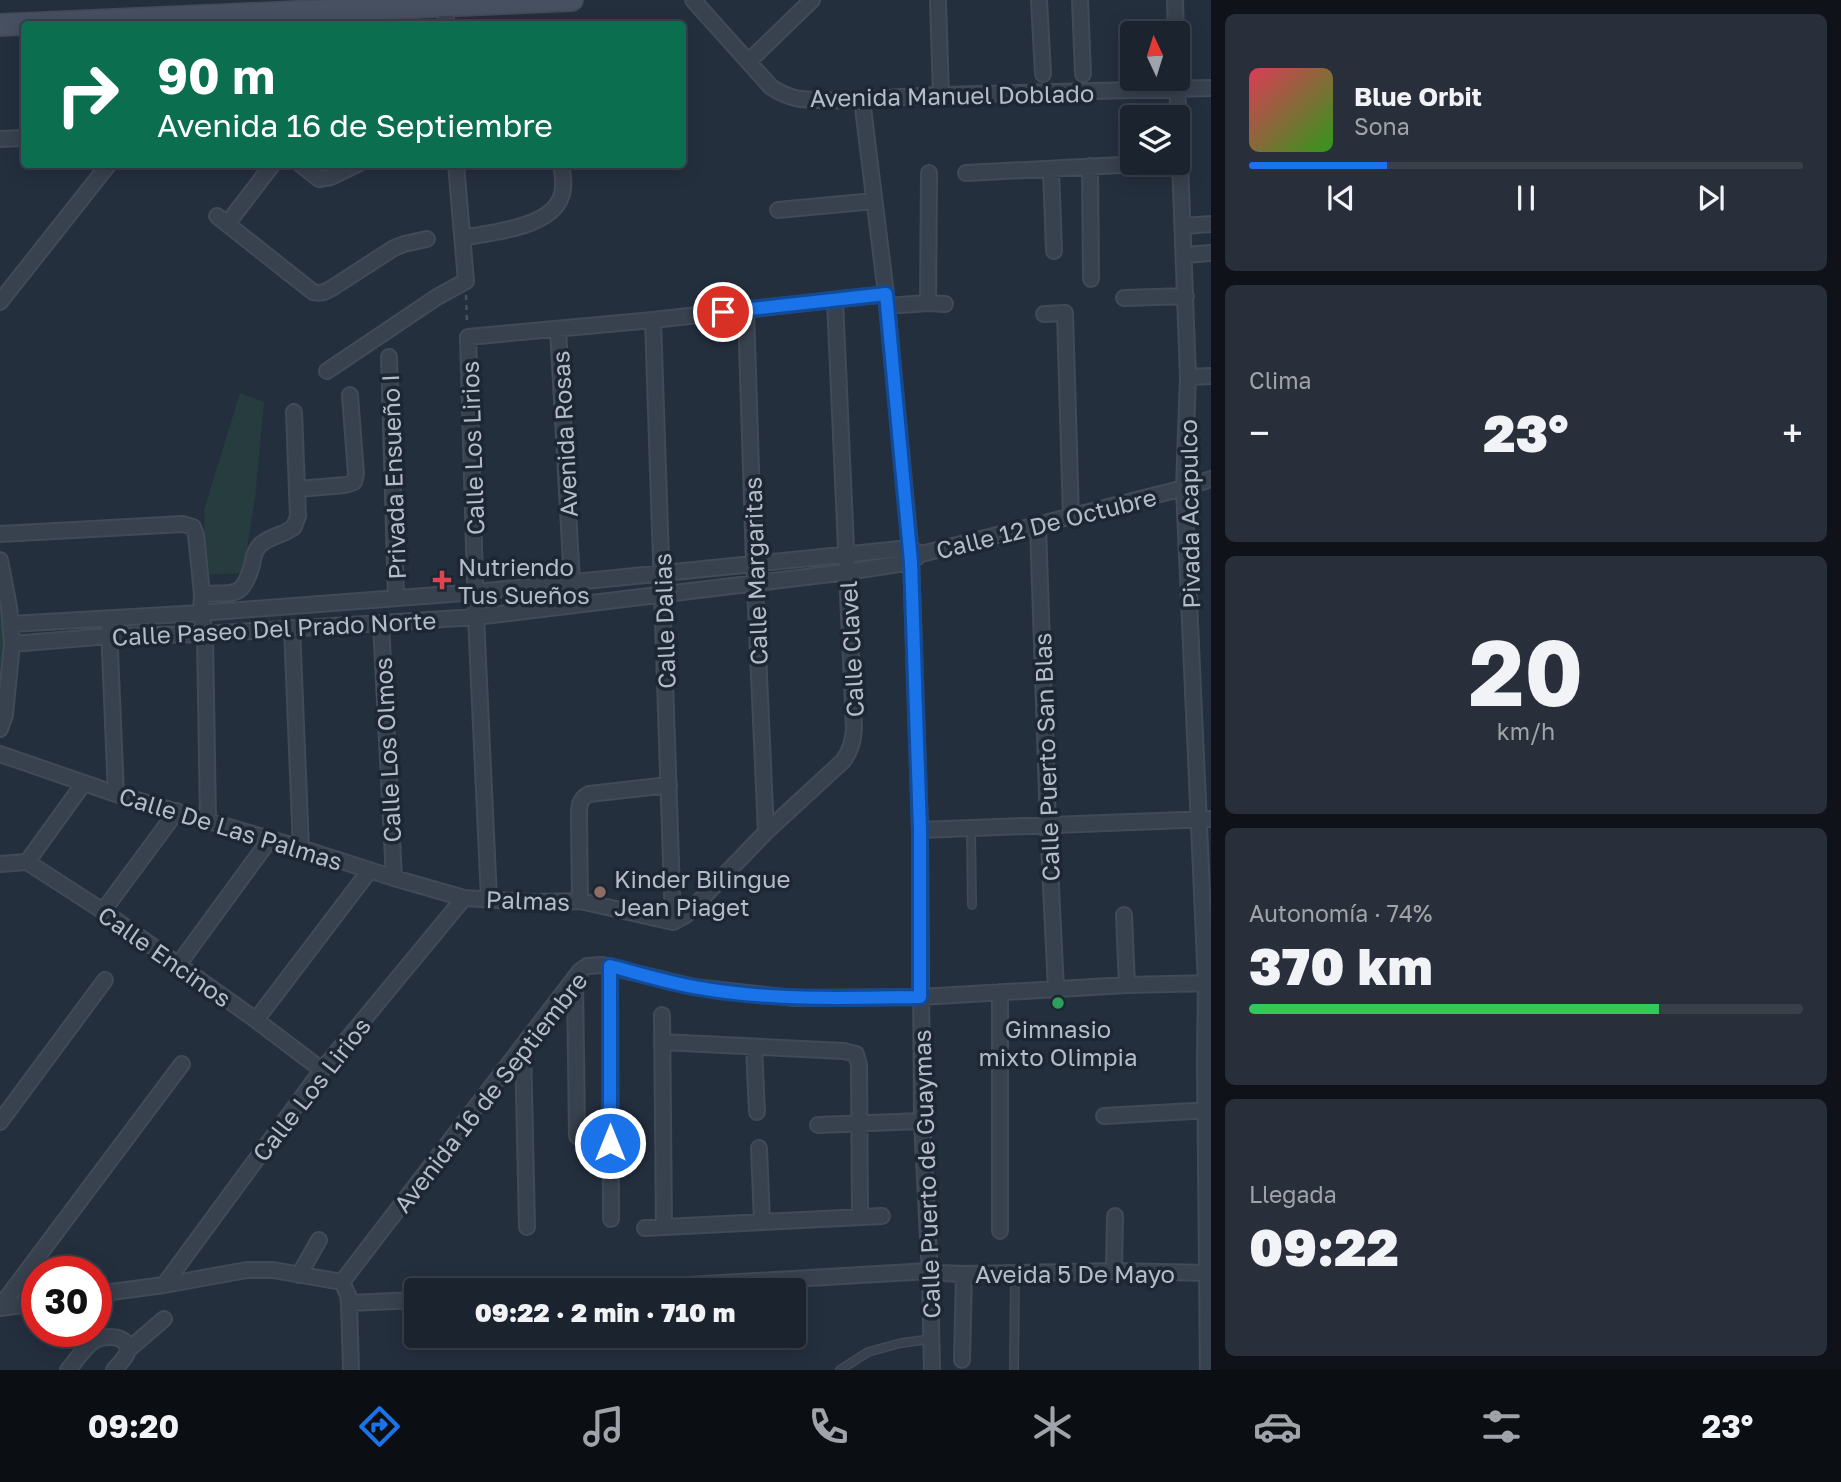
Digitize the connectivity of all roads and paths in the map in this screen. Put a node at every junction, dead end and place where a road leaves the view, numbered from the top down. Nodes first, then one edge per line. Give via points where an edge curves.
1 (572, 0) edge
2 (693, 0) edge
3 (812, 0) edge
4 (938, 0) edge
5 (1039, 0) edge
6 (1080, 0) edge
7 (1175, 0) edge
8 (221, 14) edge
9 (446, 15) edge
10 (80, 21) edge
11 (1176, 21) edge
12 (21, 24) edge
13 (0, 25) edge
14 (749, 61) junction
15 (1043, 74) dead end
16 (1083, 74) dead end
17 (1190, 85) edge
18 (1120, 88) edge
19 (1211, 88) edge
20 (941, 95) junction
21 (862, 100) junction
22 (21, 138) edge
23 (0, 139) edge
24 (1120, 165) edge
25 (1090, 166) junction
26 (106, 168) edge
27 (269, 168) edge
28 (305, 168) edge
29 (350, 168) edge
30 (456, 168) edge
31 (561, 168) edge
32 (1051, 169) junction
33 (929, 173) dead end
34 (966, 173) dead end
35 (1181, 175) edge
36 (874, 201) junction
37 (778, 210) dead end
38 (1211, 225) edge
39 (1184, 226) junction
40 (463, 238) junction
41 (427, 239) dead end
42 (1054, 251) dead end
43 (1211, 253) edge
44 (1185, 255) junction
45 (1091, 279) dead end
46 (466, 281) junction
47 (1186, 296) junction
48 (1124, 298) dead end
49 (835, 300) junction
50 (887, 300) junction
51 (0, 302) edge
52 (928, 303) junction
53 (945, 304) dead end
54 (746, 310) junction
55 (1044, 314) dead end
56 (653, 320) junction
57 (558, 329) junction
58 (468, 337) junction
59 (389, 357) dead end
60 (327, 371) dead end
61 (1211, 376) edge
62 (1188, 377) junction
63 (350, 395) dead end
64 (294, 412) dead end
65 (1211, 479) edge
66 (1184, 488) junction
67 (298, 489) junction
68 (1071, 517) junction
69 (1038, 526) junction
70 (0, 534) edge
71 (914, 555) junction
72 (846, 556) junction
73 (0, 560) edge
74 (754, 564) junction
75 (847, 572) junction
76 (663, 573) junction
77 (572, 582) junction
78 (755, 584) junction
79 (477, 592) junction
80 (202, 594) junction
81 (664, 594) junction
82 (396, 598) junction
83 (201, 613) junction
84 (476, 617) junction
85 (108, 618) junction
86 (381, 623) junction
87 (11, 624) junction
88 (292, 628) junction
89 (205, 634) junction
90 (110, 636) junction
91 (12, 644) junction
92 (0, 729) edge
93 (0, 754) edge
94 (84, 783) junction
95 (669, 785) junction
96 (116, 794) junction
97 (177, 811) junction
98 (208, 820) junction
99 (1205, 820) edge
100 (1048, 825) junction
101 (971, 828) junction
102 (920, 830) junction
103 (766, 832) junction
104 (270, 839) junction
105 (301, 848) junction
106 (27, 862) junction
107 (0, 864) edge
108 (370, 870) junction
109 (394, 878) junction
110 (464, 898) junction
111 (489, 899) junction
112 (580, 901) junction
113 (972, 905) dead end
114 (103, 911) junction
115 (1124, 915) dead end
116 (673, 922) junction
117 (178, 965) junction
118 (610, 966) junction
119 (576, 978) junction
120 (105, 980) dead end
121 (1209, 983) edge
122 (1127, 985) junction
123 (1056, 989) junction
124 (1000, 992) junction
125 (920, 997) junction
126 (662, 1015) dead end
127 (256, 1020) junction
128 (662, 1042) junction
129 (523, 1047) junction
130 (754, 1047) junction
131 (1208, 1062) edge
132 (182, 1064) dead end
133 (322, 1070) junction
134 (1208, 1110) edge
135 (757, 1112) dead end
136 (1104, 1116) dead end
137 (922, 1121) junction
138 (0, 1122) edge
139 (861, 1123) junction
140 (818, 1125) dead end
141 (577, 1136) dead end
142 (760, 1148) dead end
143 (882, 1216) dead end
144 (1115, 1216) dead end
145 (860, 1217) junction
146 (611, 1219) dead end
147 (762, 1222) junction
148 (527, 1227) dead end
149 (664, 1227) junction
150 (645, 1228) dead end
151 (1000, 1231) dead end
152 (318, 1240) dead end
153 (929, 1271) junction
154 (1114, 1271) junction
155 (1015, 1273) junction
156 (1208, 1273) edge
157 (964, 1274) junction
158 (299, 1275) junction
159 (806, 1278) edge
160 (342, 1282) junction
161 (164, 1285) junction
162 (112, 1292) edge
163 (404, 1301) edge
164 (349, 1303) junction
165 (21, 1305) edge
166 (0, 1308) edge
167 (164, 1319) dead end
168 (931, 1339) junction
169 (128, 1350) junction
170 (962, 1360) dead end
171 (68, 1370) edge
172 (114, 1370) edge
173 (351, 1370) edge
174 (839, 1370) edge
175 (932, 1370) edge
176 (1014, 1370) edge
177 (1208, 1370) edge

1 - 9 street
2 - 14 street, Avenida Manuel Doblado
3 - 14 street
4 - 20 street
5 - 15 street
6 - 16 street
7 - 11 street
8 - 9 street
8 - 10 street
12 - 13 street
14 - 21 street, Avenida Manuel Doblado via 779,93 799,99
17 - 19 street, Avenida Manuel Doblado
18 - 20 street, Avenida Manuel Doblado
20 - 21 street, Avenida Manuel Doblado
21 - 36 street, Calle Puerto de Guaymas
22 - 23 street
24 - 25 street
25 - 32 street
25 - 45 street
26 - 51 street
27 - 41 street via 222,220 313,292 332,289 394,248
28 - 29 street via 319,179
30 - 40 street
31 - 40 street via 562,194 549,214 532,223
32 - 34 street
32 - 42 street
33 - 52 street
35 - 39 street, Pivada Acapulco
36 - 37 street
36 - 50 street, Calle Puerto de Guaymas
38 - 39 street
39 - 44 street, Pivada Acapulco
40 - 46 street
43 - 44 street
44 - 47 street, Pivada Acapulco
46 - 58 path, Calle Los Lirios
46 - 60 street
47 - 48 street
47 - 62 street, Pivada Acapulco
49 - 50 street
49 - 54 street
49 - 72 street, Calle Clavel
50 - 52 street
50 - 71 street, Calle Puerto de Guaymas
52 - 53 street
54 - 56 street
54 - 74 street, Calle Margaritas
55 - 68 street via 1065,313
56 - 57 street
56 - 76 street, Calle Dalias
57 - 58 street
57 - 77 street, Avenida Rosas
58 - 79 street, Calle Los Lirios
59 - 82 street, Privada Ensueño I
61 - 62 street
62 - 66 street, Pivada Acapulco
63 - 67 street via 354,481
64 - 67 street
65 - 66 street, Calle 12 De Octubre
66 - 68 street, Calle 12 De Octubre
66 - 99 street, Pivada Acapulco
67 - 80 street via 294,527 261,544 242,590
68 - 69 street, Calle 12 De Octubre
69 - 71 street, Calle 12 De Octubre
69 - 100 street, Calle Puerto San Blas
70 - 80 street via 189,525 195,530
71 - 72 street, Calle Paseo Del Prado Norte
71 - 75 street, Calle Paseo Del Prado Norte
71 - 102 street, Calle Puerto de Guaymas
72 - 74 street, Calle Paseo Del Prado Norte
72 - 75 street, Calle Clavel
73 - 87 street
74 - 76 street, Calle Paseo Del Prado Norte
74 - 78 street, Calle Margaritas
75 - 78 street, Calle Paseo Del Prado Norte
75 - 103 street, Calle Clavel via 855,728 849,752
76 - 77 street, Calle Paseo Del Prado Norte
76 - 81 street, Calle Dalias
77 - 79 street, Calle Paseo Del Prado Norte
78 - 81 street, Calle Paseo Del Prado Norte
78 - 103 street, Calle Margaritas
79 - 82 street, Calle Paseo Del Prado Norte
79 - 84 street, Calle Los Lirios
80 - 83 street
81 - 84 street, Calle Paseo Del Prado Norte
81 - 95 street, Calle Dalias
82 - 83 street, Calle Paseo Del Prado Norte
83 - 85 street, Calle Paseo Del Prado Norte
83 - 89 street
84 - 86 street, Calle Paseo Del Prado Norte
84 - 111 street, Calle Los Lirios
85 - 87 street, Calle Paseo Del Prado Norte
85 - 90 street
86 - 88 street, Calle Paseo Del Prado Norte
86 - 109 street, Calle Los Olmos
87 - 91 street
88 - 89 street, Calle Paseo Del Prado Norte
88 - 105 street
89 - 90 street, Calle Paseo Del Prado Norte
89 - 98 street
90 - 91 street, Calle Paseo Del Prado Norte
90 - 96 street
91 - 92 street
93 - 94 street, Calle De Las Palmas
94 - 96 street, Calle De Las Palmas
94 - 106 street
95 - 112 street via 589,794 581,800
95 - 116 street, Calle Dalias
96 - 97 street, Calle De Las Palmas
97 - 98 street, Calle De Las Palmas
97 - 114 street
98 - 104 street, Calle De Las Palmas
99 - 100 street
99 - 121 street, Pivada Acapulco
100 - 101 street
100 - 123 street, Calle Puerto San Blas
101 - 102 street
101 - 113 lane
102 - 125 street, Calle Puerto de Guaymas
103 - 116 street, Calle Clavel via 686,915
104 - 105 street, Calle De Las Palmas
104 - 117 street
105 - 108 street, Calle De Las Palmas
106 - 107 street
106 - 114 street, Calle Encinos
108 - 109 street, Calle De Las Palmas
108 - 127 street, Calle Los Olmos
109 - 110 street, Calle De Las Palmas
110 - 111 street, Palmas
110 - 133 street, Calle Los Lirios
111 - 112 street, Palmas
112 - 116 street, Palmas
114 - 117 street, Calle Encinos
115 - 122 street
117 - 127 street, Calle Encinos
118 - 119 street, Avenida 16 de Septiembre via 587,966
118 - 125 street, Avenida 16 de Septiembre via 694,987 761,995
118 - 146 street
119 - 129 street, Avenida 16 de Septiembre
119 - 141 street
120 - 138 street
121 - 122 street, Avenida 16 de Septiembre
121 - 131 street, Pivada Acapulco
122 - 123 street, Avenida 16 de Septiembre
123 - 124 street, Avenida 16 de Septiembre
124 - 125 street, Avenida 16 de Septiembre
124 - 151 street
125 - 137 street, Calle Puerto de Guaymas
126 - 128 street
127 - 133 street, Calle Encinos
128 - 130 street
128 - 149 street
129 - 148 street
129 - 160 street, Avenida 16 de Septiembre
130 - 135 street
130 - 139 street via 856,1055
131 - 134 street, Pivada Acapulco
132 - 166 street
133 - 161 street, Calle Los Lirios
134 - 136 street
134 - 156 street, Pivada Acapulco
137 - 139 street
137 - 153 street, Calle Puerto de Guaymas
139 - 140 street
139 - 145 street
142 - 147 street
143 - 145 street
144 - 154 street
145 - 147 street
147 - 149 street
149 - 150 street
152 - 158 street
153 - 157 street, Aveida 5 De Mayo
153 - 159 street, Aveida 5 De Mayo
153 - 168 street, Calle Puerto de Guaymas
154 - 155 street, Aveida 5 De Mayo
154 - 156 street, Aveida 5 De Mayo
155 - 157 street, Aveida 5 De Mayo
155 - 176 lane
156 - 177 street, Pivada Acapulco
157 - 170 street
158 - 160 street
158 - 161 street via 247,1270
160 - 164 street
161 - 162 street
163 - 164 street
164 - 173 street
165 - 166 street
167 - 169 street
168 - 174 lane via 868,1352
168 - 175 street, Calle Puerto de Guaymas
169 - 171 street via 124,1341 103,1337 91,1342
169 - 172 street

